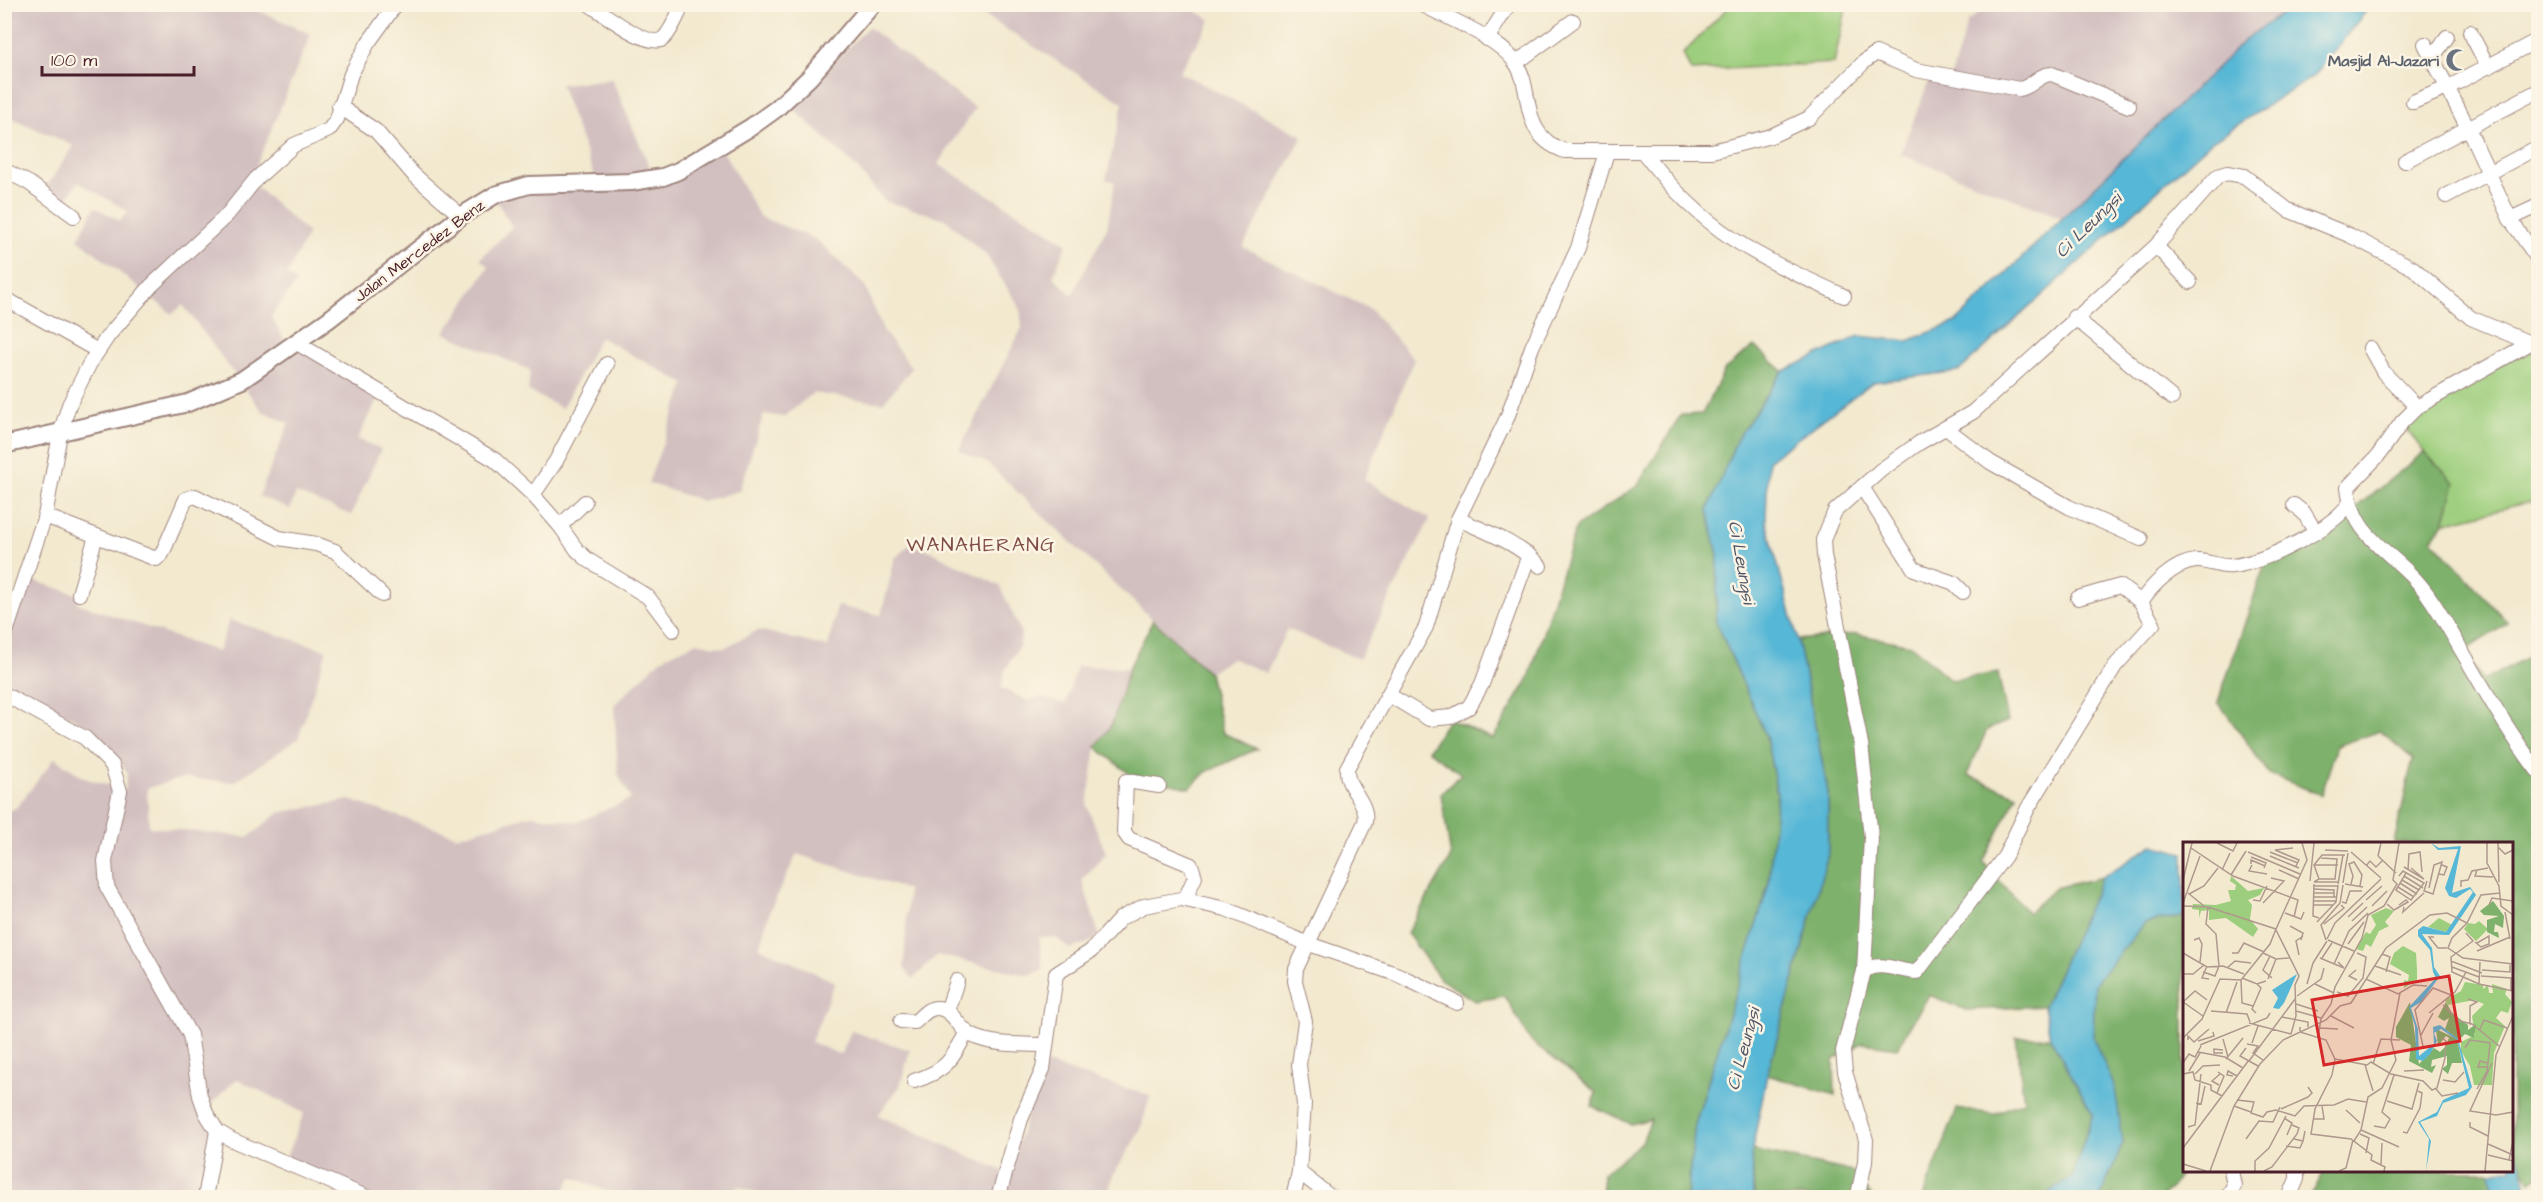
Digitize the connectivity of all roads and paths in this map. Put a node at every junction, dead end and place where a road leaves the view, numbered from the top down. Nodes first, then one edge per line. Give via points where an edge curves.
1 (396, 4) edge
2 (589, 4) edge
3 (684, 4) edge
4 (873, 4) edge
5 (1421, 4) edge
6 (1509, 4) edge
7 (1573, 21) dead end
8 (2470, 32) dead end
9 (2447, 37) dead end
10 (1487, 39) junction
11 (2538, 40) edge
12 (2425, 44) dead end
13 (2432, 58) junction
14 (1516, 63) junction
15 (2488, 67) junction
16 (2447, 88) junction
17 (2538, 91) edge
18 (2413, 102) dead end
19 (339, 106) junction
20 (2129, 106) dead end
21 (2468, 128) junction
22 (2538, 147) edge
23 (1607, 152) junction
24 (1643, 152) junction
25 (2405, 162) dead end
26 (4, 170) edge
27 (2489, 174) junction
28 (2446, 196) dead end
29 (2538, 206) edge
30 (74, 216) dead end
31 (461, 216) junction
32 (2510, 219) junction
33 (2156, 246) junction
34 (2538, 259) edge
35 (2190, 282) dead end
36 (1844, 296) dead end
37 (4, 298) edge
38 (2074, 317) junction
39 (2534, 341) edge
40 (297, 343) junction
41 (2370, 348) dead end
42 (98, 351) junction
43 (607, 363) dead end
44 (2172, 398) dead end
45 (2417, 407) junction
46 (1946, 428) junction
47 (60, 434) junction
48 (4, 445) edge
49 (1862, 487) junction
50 (533, 495) junction
51 (585, 502) dead end
52 (2349, 504) junction
53 (2294, 505) dead end
54 (45, 516) junction
55 (1458, 519) junction
56 (560, 526) junction
57 (2315, 531) junction
58 (96, 536) junction
59 (2141, 539) dead end
60 (1529, 555) junction
61 (1540, 566) dead end
62 (1964, 592) dead end
63 (79, 594) dead end
64 (382, 595) dead end
65 (2079, 598) dead end
66 (2141, 602) junction
67 (673, 630) dead end
68 (4, 638) edge
69 (4, 694) edge
70 (1389, 695) junction
71 (2538, 771) edge
72 (1160, 786) dead end
73 (1185, 899) junction
74 (1306, 944) junction
75 (1864, 971) junction
76 (957, 981) dead end
77 (1457, 1003) dead end
78 (947, 1011) junction
79 (901, 1021) dead end
80 (967, 1032) junction
81 (1046, 1045) junction
82 (914, 1081) dead end
83 (218, 1131) junction
84 (1299, 1172) junction
85 (2231, 1172) edge
86 (2297, 1172) edge
87 (1859, 1190) dead end
88 (206, 1197) edge
89 (369, 1197) edge
90 (998, 1197) edge
91 (1293, 1197) edge
92 (1332, 1197) edge
93 (2226, 1197) edge
94 (2289, 1197) edge

1 - 19 street via 368,43
2 - 3 street via 645,40 656,42 664,38
4 - 31 main road, Jalan Mercedez Benz via 809,78 776,109 678,171 631,182 529,185 488,198
5 - 10 street
6 - 10 street
7 - 14 street
8 - 15 street
9 - 13 street
10 - 14 street
11 - 15 street
12 - 13 street
13 - 16 street
14 - 23 street via 1528,109 1542,136 1565,151
15 - 16 street
16 - 18 street
16 - 21 street
17 - 21 street
19 - 31 street via 376,131 413,174
19 - 42 street via 337,119 329,130 294,145 256,179 227,215 151,286
20 - 24 street via 2052,74 2019,89 1916,70 1877,53 1809,118 1781,132 1725,150
21 - 25 street
21 - 27 street
22 - 27 street
23 - 24 street
23 - 55 street via 1578,248 1532,347 1507,418
24 - 36 street via 1689,207 1729,238 1777,267
26 - 30 street
27 - 28 street
27 - 32 street
29 - 32 street
31 - 40 main road, Jalan Mercedez Benz
32 - 34 street
33 - 35 street
33 - 38 street
33 - 39 street via 2218,176 2236,173 2288,210 2413,268 2471,318
37 - 42 street
38 - 44 street
38 - 46 street via 1973,412
39 - 45 street
40 - 47 main road, Jalan Mercedez Benz via 242,380 206,397
40 - 50 street via 477,449
41 - 45 street via 2384,373
42 - 47 street via 75,389
43 - 50 street
45 - 52 street via 2348,487
46 - 49 street via 1919,443
46 - 59 street via 1990,462 2069,507
47 - 48 main road, Jalan Mercedez Benz
47 - 54 street
49 - 62 street via 1914,569 1954,583
49 - 75 street via 1835,511 1823,540 1868,790 1871,837
50 - 56 street
51 - 56 street
52 - 57 street
52 - 71 street via 2359,524 2411,575 2432,603 2515,741
53 - 57 street
54 - 58 street
54 - 68 street
55 - 60 street
55 - 70 street via 1426,627
56 - 67 street via 588,560 648,597
57 - 66 street via 2258,560 2236,566 2196,561 2180,566 2153,586
58 - 63 street
58 - 64 street via 159,558 186,499 195,496 279,538 335,551
60 - 61 street
60 - 70 street via 1482,684 1469,707 1451,717 1429,719
65 - 66 street via 2120,586
66 - 75 street via 2153,624 2115,666 2028,808 1994,872 1917,972 1871,966
69 - 83 street via 85,738 112,765 120,791 105,861 107,887 186,1025 200,1096
70 - 74 street via 1347,768 1347,780 1364,808 1365,822
72 - 73 street via 1126,781 1124,832 1129,839 1191,865 1195,877
73 - 74 street via 1226,909
73 - 81 street via 1159,902 1121,918 1091,951 1057,972
74 - 77 street via 1396,974
74 - 84 street via 1294,976 1305,1021 1299,1065 1304,1104
75 - 87 street via 1843,1051 1845,1072 1866,1140
76 - 78 street
78 - 79 street via 933,1008 915,1022
78 - 80 street
80 - 81 street via 990,1041
80 - 82 street via 939,1072
81 - 90 street via 1039,1084 1021,1119
83 - 88 street
83 - 89 street
84 - 91 street
84 - 92 street
85 - 93 street via 2234,1186
86 - 94 street

